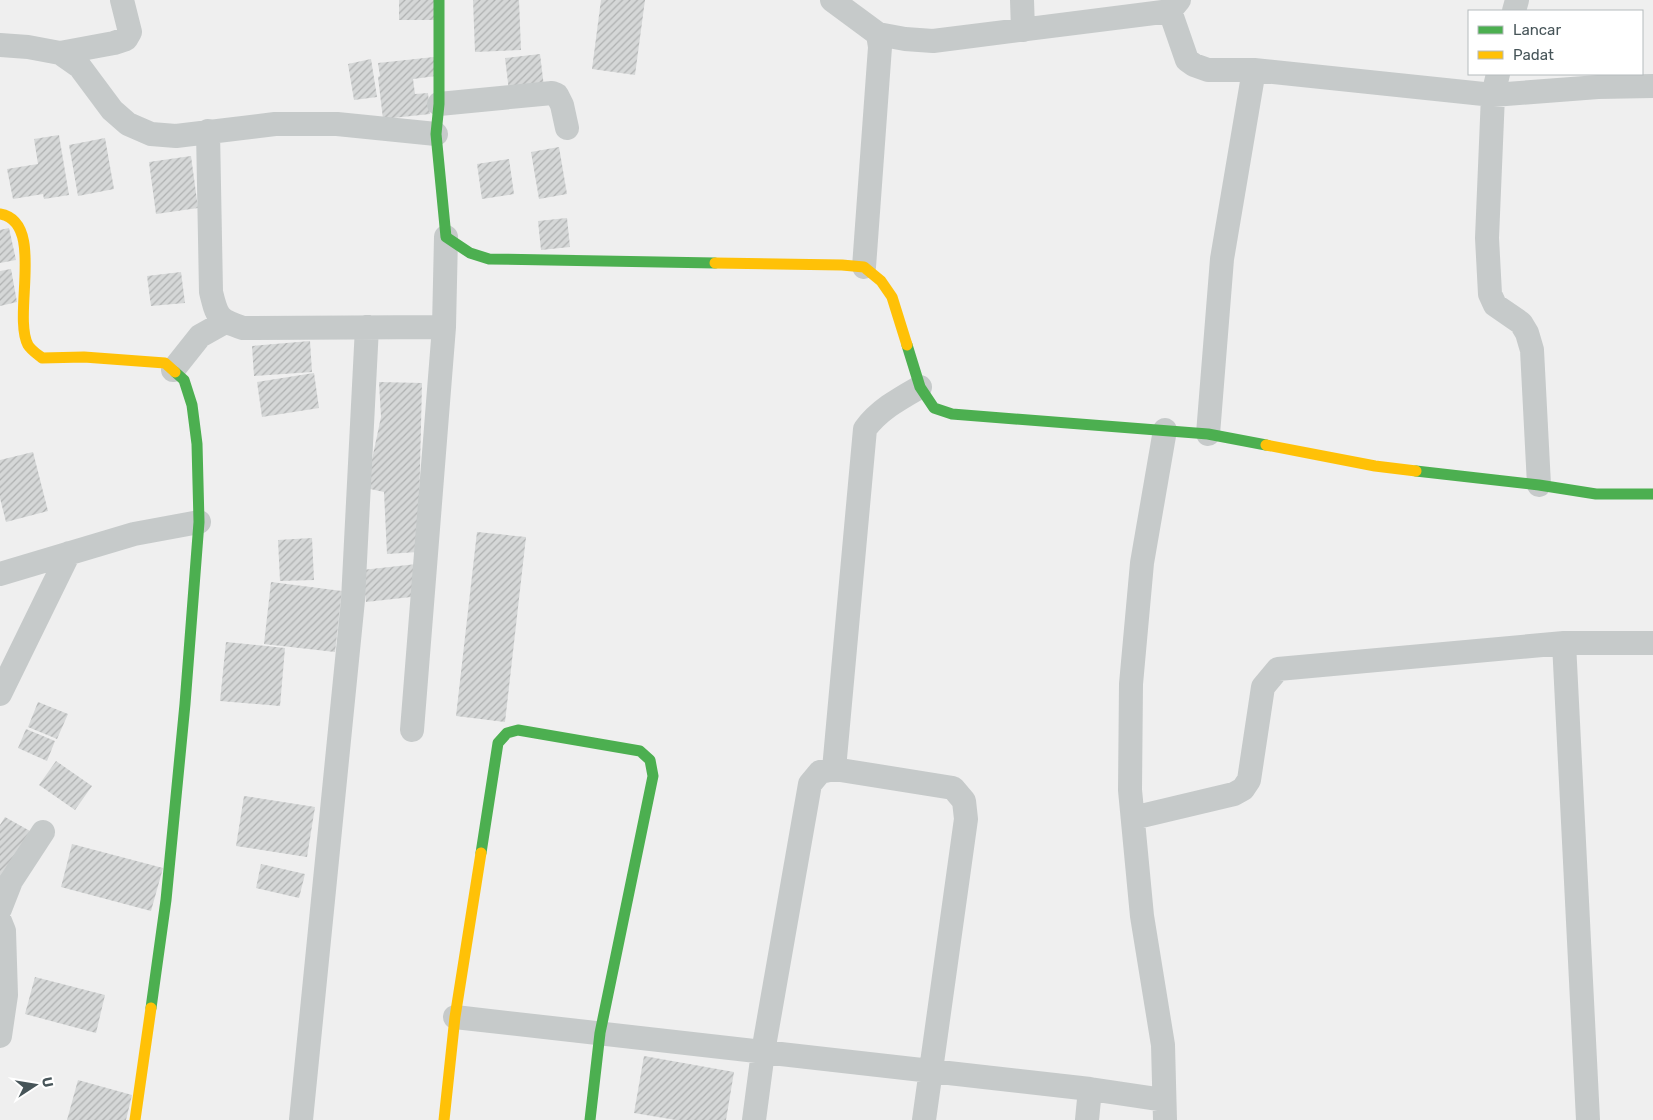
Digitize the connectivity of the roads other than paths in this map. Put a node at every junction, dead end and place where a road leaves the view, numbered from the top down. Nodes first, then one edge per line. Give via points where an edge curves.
1 (122, 0) edge
2 (439, 0) edge
3 (832, 0) edge
4 (1022, 0) edge
5 (1175, 5) edge
6 (1023, 30) junction
7 (878, 34) junction
8 (0, 45) edge
9 (60, 53) junction
10 (1254, 70) junction
11 (1495, 84) edge
12 (1653, 86) edge
13 (439, 104) junction
14 (567, 128) dead end
15 (208, 132) junction
16 (436, 134) junction
17 (0, 214) edge
18 (446, 237) junction
19 (864, 267) junction
20 (224, 322) junction
21 (367, 327) junction
22 (444, 327) junction
23 (173, 370) junction
24 (920, 387) junction
25 (1165, 430) junction
26 (1208, 434) junction
27 (1540, 485) junction
28 (1653, 494) edge
29 (199, 522) junction
30 (68, 553) junction
31 (0, 574) edge
32 (1564, 643) junction
33 (1653, 643) edge
34 (0, 694) edge
35 (412, 730) dead end
36 (834, 769) junction
37 (1133, 818) junction
38 (43, 832) dead end
39 (0, 909) edge
40 (0, 921) edge
41 (455, 1017) junction
42 (600, 1033) junction
43 (0, 1036) edge
44 (763, 1052) junction
45 (931, 1072) junction
46 (1090, 1089) junction
47 (1164, 1110) edge
48 (135, 1120) edge
49 (301, 1120) edge
50 (444, 1120) edge
51 (590, 1120) edge
52 (754, 1120) edge
53 (924, 1120) edge
54 (1087, 1120) edge
55 (1588, 1120) edge

1 - 9 street via 130,32 126,39
2 - 13 street
3 - 7 street
4 - 6 street
5 - 6 street
5 - 10 street via 1187,60 1208,70
6 - 7 street via 933,41
7 - 19 street via 880,47
8 - 9 street
9 - 15 street via 80,67 112,110 128,124 151,134 176,136
10 - 11 street
10 - 26 street via 1222,259
11 - 12 street via 1598,88
11 - 27 street via 1487,238 1490,294 1496,305 1521,323 1532,350
13 - 14 street via 552,93 557,95 562,105
13 - 16 street
15 - 16 street via 275,124 337,124
15 - 20 street via 211,292 215,308
16 - 18 street
17 - 23 street via 14,221 22,232 25,258 23,325 28,346 42,358 84,357 165,363
18 - 19 street via 470,254 489,259
18 - 22 street
19 - 24 street via 881,281 892,297
20 - 21 street via 243,328
20 - 23 street via 200,336
21 - 22 street
21 - 49 street via 353,600
22 - 35 street
23 - 29 street via 184,380 192,405 197,444
24 - 25 street via 934,408 952,414
24 - 36 street via 879,413 865,429
25 - 26 street
25 - 37 street via 1142,563 1131,684 1130,790
26 - 27 street via 1375,466
27 - 28 street via 1596,494
29 - 30 street via 134,534
29 - 48 street via 166,900
30 - 31 street
30 - 34 street
32 - 33 street
32 - 37 street via 1278,670 1263,687 1249,780 1243,789 1234,794
32 - 55 street
36 - 44 street via 820,772 810,784
36 - 45 street via 952,788 964,801 966,819
37 - 47 street via 1142,916 1163,1045
38 - 39 street via 11,881
40 - 43 street via 4,931 6,995
41 - 42 street
41 - 42 street via 498,743 507,733 518,730 640,751 650,760 653,776
41 - 50 street
42 - 44 street
42 - 51 street
44 - 45 street
44 - 52 street
45 - 46 street
45 - 53 street
46 - 47 street
46 - 54 street

